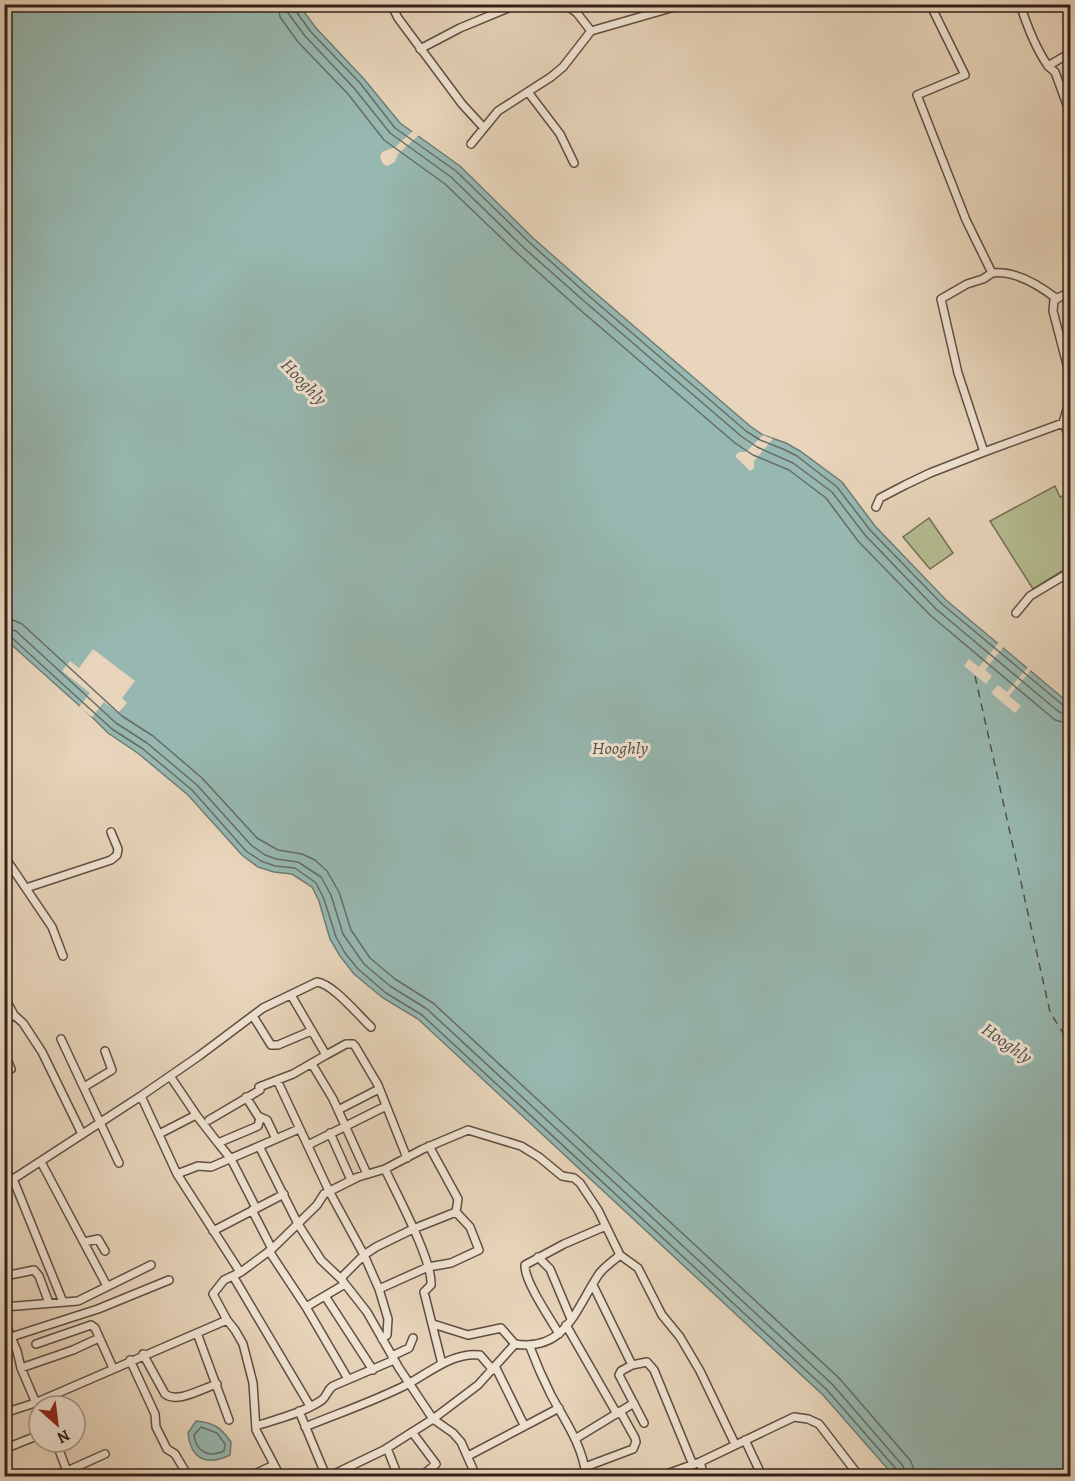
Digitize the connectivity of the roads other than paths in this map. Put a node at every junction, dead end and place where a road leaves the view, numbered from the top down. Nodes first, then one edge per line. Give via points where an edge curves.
1 (391, 4) edge
2 (518, 4) edge
3 (685, 4) edge
4 (930, 4) edge
5 (1020, 4) edge
6 (571, 6) edge
7 (591, 31) junction
8 (420, 49) junction
9 (1071, 53) edge
10 (1048, 66) junction
11 (528, 92) junction
12 (1071, 113) edge
13 (484, 128) junction
14 (471, 144) dead end
15 (574, 162) dead end
16 (992, 273) junction
17 (1071, 292) edge
18 (1057, 299) junction
19 (1064, 423) junction
20 (1071, 437) edge
21 (984, 452) junction
22 (876, 507) dead end
23 (1071, 572) edge
24 (1016, 613) dead end
25 (111, 832) dead end
26 (4, 856) edge
27 (26, 888) junction
28 (63, 956) dead end
29 (291, 995) junction
30 (4, 996) edge
31 (14, 1015) junction
32 (253, 1016) junction
33 (4, 1021) edge
34 (371, 1027) dead end
35 (311, 1031) junction
36 (61, 1039) dead end
37 (4, 1051) edge
38 (105, 1051) dead end
39 (326, 1055) junction
40 (312, 1064) junction
41 (4, 1073) edge
42 (170, 1076) junction
43 (277, 1080) junction
44 (84, 1087) junction
45 (379, 1089) junction
46 (141, 1096) junction
47 (246, 1097) junction
48 (386, 1106) junction
49 (338, 1110) junction
50 (196, 1115) junction
51 (260, 1118) junction
52 (209, 1119) dead end
53 (100, 1123) junction
54 (345, 1126) junction
55 (299, 1130) junction
56 (330, 1133) junction
57 (82, 1134) junction
58 (159, 1134) junction
59 (276, 1139) junction
60 (218, 1143) junction
61 (308, 1145) junction
62 (259, 1146) junction
63 (429, 1146) junction
64 (407, 1158) junction
65 (231, 1159) junction
66 (41, 1162) junction
67 (119, 1163) dead end
68 (385, 1169) junction
69 (177, 1174) junction
70 (368, 1174) junction
71 (14, 1179) junction
72 (351, 1180) junction
73 (4, 1185) edge
74 (329, 1191) junction
75 (284, 1194) junction
76 (254, 1209) junction
77 (456, 1212) junction
78 (298, 1224) junction
79 (606, 1226) junction
80 (413, 1228) junction
81 (213, 1231) junction
82 (84, 1242) junction
83 (271, 1250) junction
84 (105, 1251) dead end
85 (364, 1255) junction
86 (620, 1255) junction
87 (538, 1257) junction
88 (151, 1265) dead end
89 (428, 1267) junction
90 (4, 1273) edge
91 (236, 1274) junction
92 (169, 1280) dead end
93 (344, 1282) junction
94 (594, 1285) junction
95 (107, 1286) junction
96 (379, 1289) junction
97 (325, 1296) junction
98 (63, 1302) junction
99 (49, 1303) junction
100 (4, 1307) edge
101 (306, 1307) junction
102 (227, 1320) junction
103 (5, 1322) edge
104 (569, 1322) junction
105 (433, 1324) junction
106 (197, 1333) junction
107 (559, 1334) junction
108 (11, 1337) junction
109 (99, 1338) junction
110 (413, 1338) dead end
111 (382, 1339) junction
112 (36, 1344) dead end
113 (515, 1344) junction
114 (530, 1347) junction
115 (143, 1354) junction
116 (393, 1358) junction
117 (130, 1360) junction
118 (442, 1364) junction
119 (632, 1365) junction
120 (21, 1368) junction
121 (112, 1368) junction
122 (494, 1368) junction
123 (373, 1370) junction
124 (348, 1379) junction
125 (408, 1383) junction
126 (217, 1384) junction
127 (32, 1394) edge
128 (61, 1394) edge
129 (634, 1403) junction
130 (310, 1406) junction
131 (27, 1408) edge
132 (559, 1408) junction
133 (299, 1411) junction
134 (619, 1412) junction
135 (4, 1413) edge
136 (433, 1419) junction
137 (229, 1420) dead end
138 (645, 1423) dead end
139 (524, 1425) junction
140 (256, 1426) junction
141 (305, 1426) junction
142 (412, 1432) junction
143 (575, 1439) junction
144 (27, 1440) edge
145 (745, 1440) junction
146 (735, 1444) junction
147 (387, 1448) junction
148 (4, 1449) edge
149 (61, 1454) edge
150 (105, 1454) dead end
151 (468, 1456) junction
152 (697, 1464) junction
153 (274, 1465) junction
154 (585, 1467) junction
155 (853, 1470) junction
156 (67, 1471) junction
157 (52, 1476) edge
158 (188, 1476) edge
159 (250, 1476) edge
160 (280, 1476) edge
161 (328, 1476) edge
162 (398, 1476) edge
163 (428, 1476) edge
164 (476, 1476) edge
165 (586, 1476) edge
166 (661, 1476) edge
167 (704, 1476) edge
168 (762, 1476) edge
169 (847, 1476) edge
170 (859, 1476) edge

1 - 8 street
2 - 8 street
3 - 7 street
4 - 16 street via 965,75 917,95 966,220
5 - 10 street
6 - 7 street
7 - 11 street via 563,67
8 - 13 street
9 - 10 street
10 - 12 street via 1055,72
11 - 13 street via 498,111
11 - 15 street via 560,134
13 - 14 street
16 - 18 street via 1004,272 1026,280
16 - 21 street via 941,299 958,373
17 - 18 street
18 - 19 street via 1053,311 1070,376
19 - 20 street
19 - 21 street
21 - 22 street via 905,485 880,498
23 - 24 street via 1030,596
25 - 27 street via 118,849 111,860
26 - 27 street
27 - 28 street via 52,927
29 - 32 street
29 - 34 street via 324,982
29 - 35 street
30 - 31 street
31 - 33 street
31 - 57 street via 42,1052
32 - 35 street via 271,1045
32 - 42 street
35 - 39 street
36 - 44 street
37 - 41 street via 11,1069
38 - 44 street via 112,1070
39 - 40 street
39 - 45 street via 353,1044
40 - 43 street
40 - 49 street
42 - 46 street
42 - 50 street
43 - 47 street
43 - 55 street
44 - 53 street
45 - 48 street
45 - 49 street
46 - 53 street
46 - 58 street
47 - 51 street
47 - 52 street
48 - 54 street
48 - 64 street
49 - 54 street
50 - 58 street
50 - 60 street
51 - 59 street via 267,1120
51 - 60 street via 255,1127
53 - 57 street
53 - 67 street
54 - 56 street
54 - 70 street
55 - 59 street
55 - 61 street
56 - 61 street
56 - 72 street
57 - 66 street
58 - 69 street
59 - 62 street
60 - 65 street
61 - 74 street
62 - 65 street
62 - 75 street
63 - 64 street
63 - 77 street via 458,1199
63 - 79 street via 468,1130 521,1146 562,1176 580,1183
64 - 68 street
65 - 69 street
65 - 76 street
66 - 71 street
66 - 82 street
68 - 70 street
68 - 80 street
69 - 81 street
70 - 72 street
71 - 73 street
71 - 98 street
72 - 74 street
74 - 78 street
74 - 85 street
75 - 76 street
75 - 78 street
76 - 81 street
76 - 83 street
77 - 80 street
77 - 89 street via 470,1227 479,1250 451,1263
78 - 83 street
78 - 93 street via 321,1260
79 - 86 street
79 - 87 street
80 - 85 street
80 - 89 street
81 - 91 street
82 - 84 street via 98,1239
82 - 95 street
83 - 91 street
83 - 101 street
85 - 93 street via 343,1276
85 - 96 street
86 - 94 street via 600,1273
86 - 146 street via 638,1268 662,1315 680,1337
87 - 104 street via 550,1269
87 - 107 street via 525,1265 525,1271
88 - 95 street
89 - 96 street
89 - 105 street via 431,1285 424,1292
90 - 99 street via 34,1270
91 - 102 street via 224,1280 213,1294
91 - 130 street
92 - 108 street
93 - 97 street
93 - 111 street
94 - 104 street
94 - 119 street
95 - 98 street via 85,1298
96 - 111 street via 388,1319 387,1335
97 - 101 street
97 - 123 street
98 - 99 street
99 - 100 street
101 - 124 street
102 - 106 street
102 - 140 street via 243,1344 253,1383
103 - 108 street
104 - 107 street
104 - 134 street
105 - 113 street via 468,1335 501,1328
105 - 118 street
106 - 115 street
106 - 126 street
107 - 114 street
108 - 120 street
109 - 112 street via 91,1325
109 - 120 street
109 - 121 street
110 - 116 street via 410,1348
111 - 116 street
113 - 114 street
113 - 122 street
114 - 132 street
115 - 117 street
115 - 126 street via 169,1398
116 - 123 street
116 - 125 street
117 - 121 street
117 - 158 street via 167,1449
118 - 122 street via 475,1354
118 - 125 street
119 - 129 street via 619,1375
119 - 152 street via 647,1362 654,1370
120 - 127 street
121 - 128 street
122 - 136 street
122 - 139 street
123 - 124 street
124 - 130 street via 329,1388 323,1399
125 - 136 street
125 - 141 street
126 - 137 street
129 - 134 street
129 - 138 street
130 - 133 street
131 - 135 street
132 - 139 street
132 - 143 street
133 - 140 street
133 - 141 street
134 - 143 street
134 - 154 street via 635,1438 633,1449
136 - 142 street
136 - 151 street via 453,1433
139 - 151 street
140 - 153 street
141 - 161 street
142 - 147 street
142 - 163 street via 436,1464 425,1473
143 - 154 street
144 - 148 street
145 - 146 street
145 - 155 street via 794,1417 808,1419 819,1424
145 - 168 street
146 - 152 street
147 - 161 street
147 - 162 street
149 - 156 street
150 - 156 street
151 - 164 street
152 - 166 street
152 - 167 street
153 - 159 street
153 - 160 street
154 - 165 street
155 - 169 street
155 - 170 street
156 - 157 street

